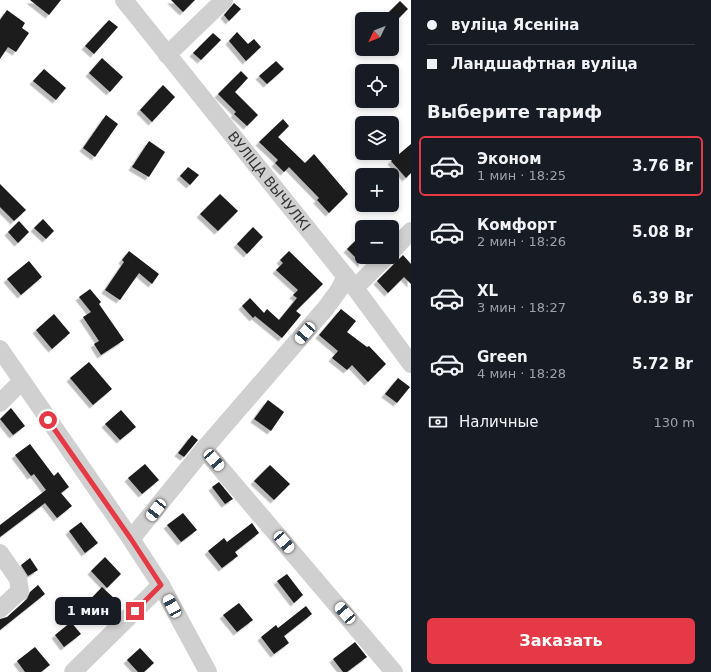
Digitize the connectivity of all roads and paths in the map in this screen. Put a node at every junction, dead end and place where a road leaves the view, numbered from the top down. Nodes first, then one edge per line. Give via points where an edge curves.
1 (124, 0) edge
2 (224, 0) edge
3 (167, 55) junction
4 (411, 231) edge
5 (399, 243) edge
6 (376, 264) edge
7 (351, 282) junction
8 (0, 349) edge
9 (411, 364) edge
10 (21, 382) junction
11 (0, 402) edge
12 (204, 449) junction
13 (131, 539) junction
14 (0, 553) edge
15 (161, 585) junction
16 (0, 609) edge
17 (73, 672) edge
18 (208, 672) edge
19 (394, 672) edge

1 - 3 street, ВУЛІЦА ВЫЧУЛКІ
2 - 3 street
3 - 7 street, ВУЛІЦА ВЫЧУЛКІ
4 - 5 street
6 - 7 street
7 - 9 street, ВУЛІЦА ВЫЧУЛКІ
7 - 12 street via 339,290 326,310
8 - 10 street
10 - 11 street
10 - 13 street
12 - 13 street
12 - 19 street
13 - 15 street
14 - 16 street via 18,579 20,591
15 - 17 street
15 - 18 street

